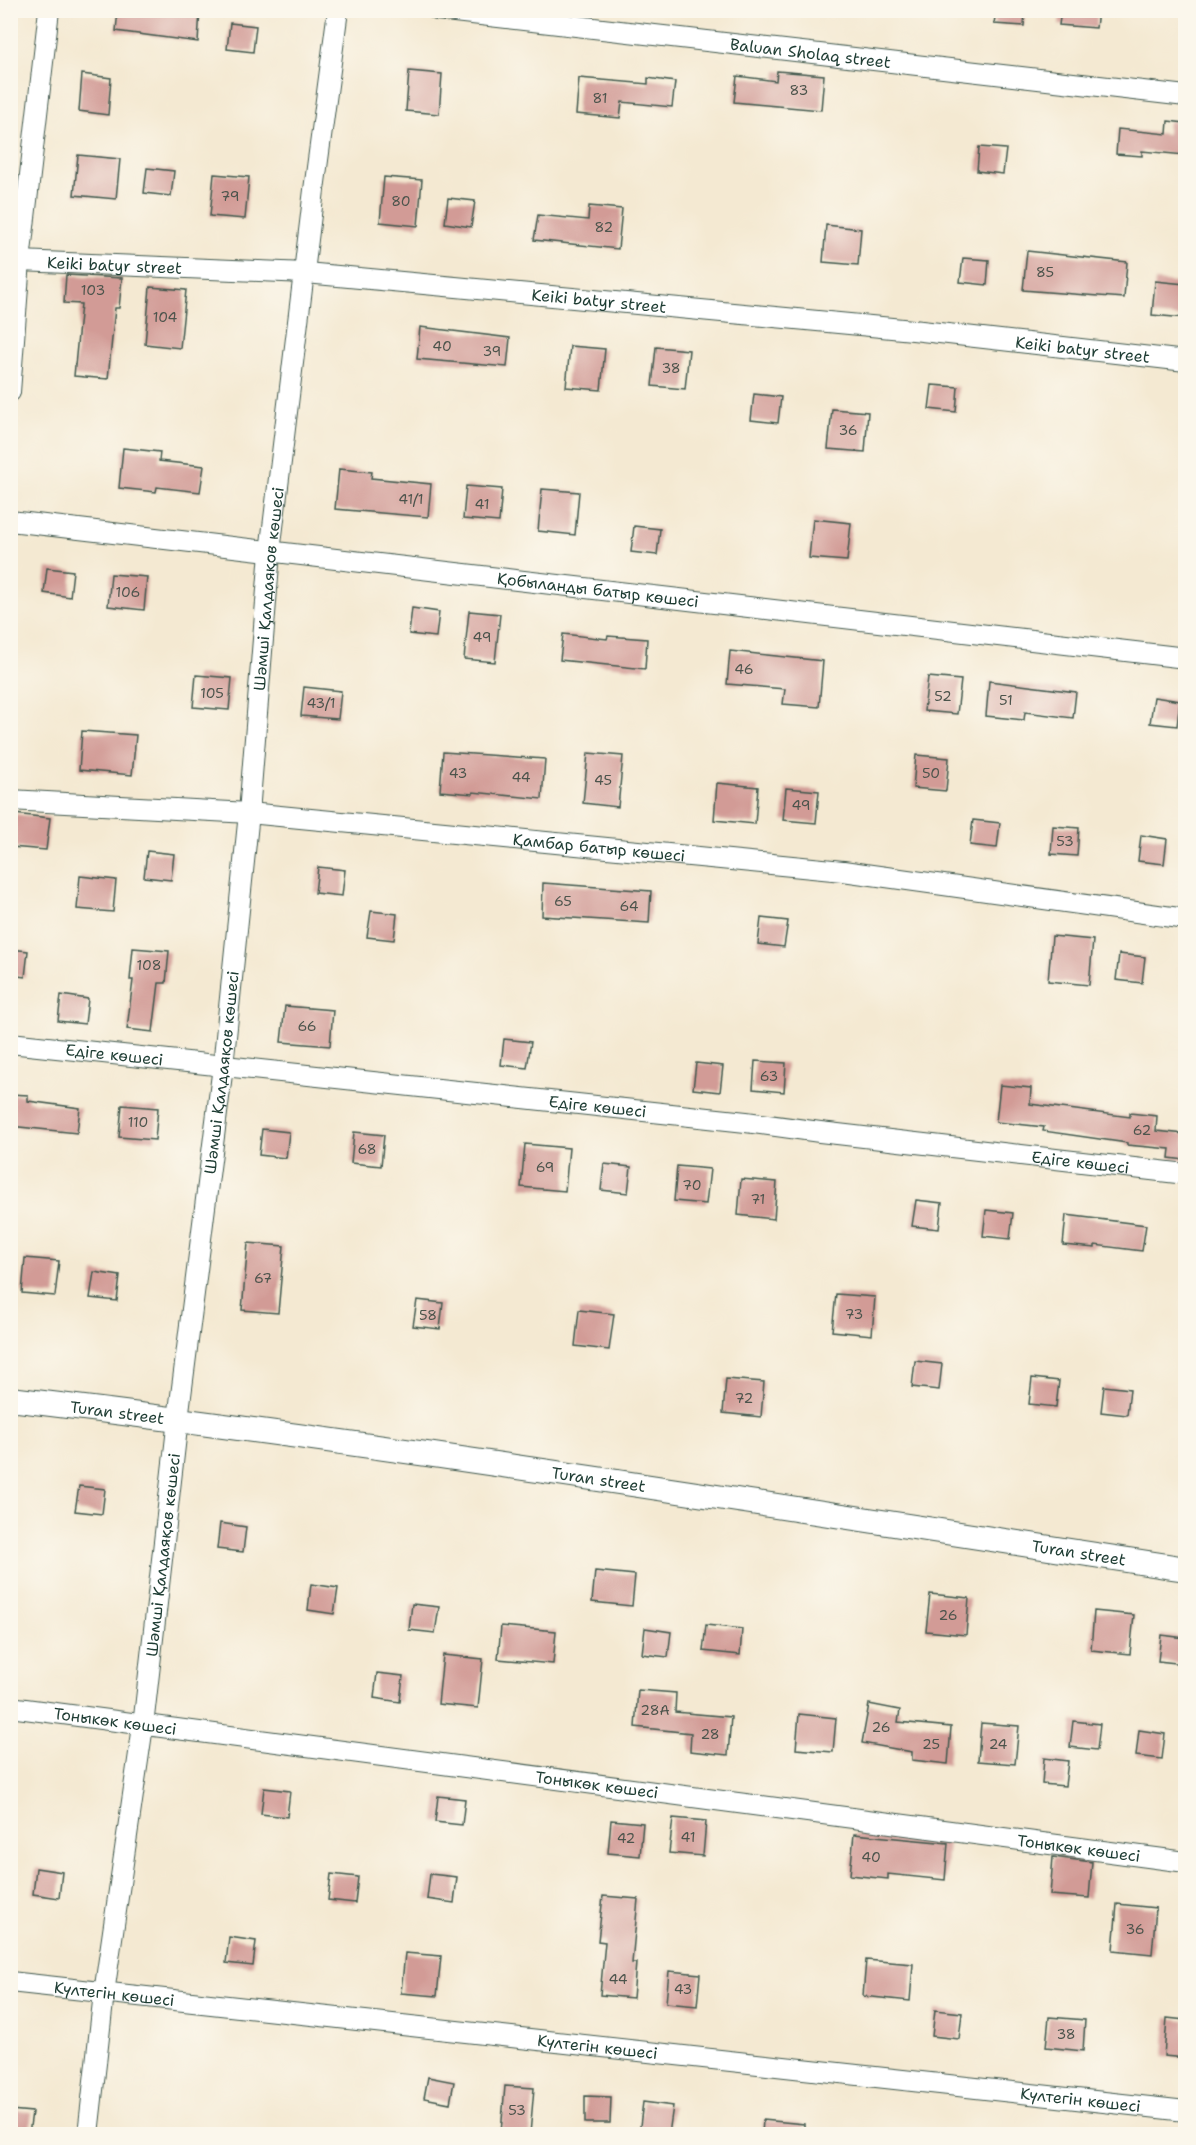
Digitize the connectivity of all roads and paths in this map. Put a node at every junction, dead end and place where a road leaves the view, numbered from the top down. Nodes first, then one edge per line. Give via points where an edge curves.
1 (49, 10) edge
2 (338, 10) edge
3 (437, 10) edge
4 (1185, 96) edge
5 (15, 260) edge
6 (306, 273) junction
7 (1185, 361) edge
8 (10, 392) edge
9 (10, 521) edge
10 (270, 552) junction
11 (1185, 658) edge
12 (10, 800) edge
13 (249, 813) junction
14 (1185, 919) edge
15 (10, 1043) edge
16 (223, 1066) junction
17 (1185, 1174) edge
18 (10, 1399) edge
19 (178, 1419) junction
20 (1185, 1569) edge
21 (10, 1707) edge
22 (143, 1726) junction
23 (1185, 1862) edge
24 (10, 1982) edge
25 (104, 1993) junction
26 (1185, 2111) edge
27 (88, 2134) edge

1 - 5 street
2 - 6 street, Шәмші Қалдаяқов көшесі
3 - 4 street, Baluan Sholaq street
5 - 6 street, Keiki batyr street
5 - 8 street
6 - 7 street, Keiki batyr street via 913,330
6 - 10 street, Шәмші Қалдаяқов көшесі
9 - 10 street, Қобыланды батыр көшесі
10 - 11 street, Қобыланды батыр көшесі
10 - 13 street, Шәмші Қалдаяқов көшесі
12 - 13 street, Қамбар батыр көшесі
13 - 14 street, Қамбар батыр көшесі via 843,871
13 - 16 street, Шәмші Қалдаяқов көшесі
15 - 16 street, Едіге көшесі
16 - 17 street, Едіге көшесі
16 - 19 street, Шәмші Қалдаяқов көшесі
18 - 19 street, Turan street
19 - 20 street, Turan street
19 - 22 street, Шәмші Қалдаяқов көшесі
21 - 22 street, Тоныкөк көшесі
22 - 23 street, Тоныкөк көшесі
22 - 25 street, Шәмші Қалдаяқов көшесі
24 - 25 street, Күлтегін көшесі
25 - 26 street, Күлтегін көшесі
25 - 27 street, Шәмші Қалдаяқов көшесі

